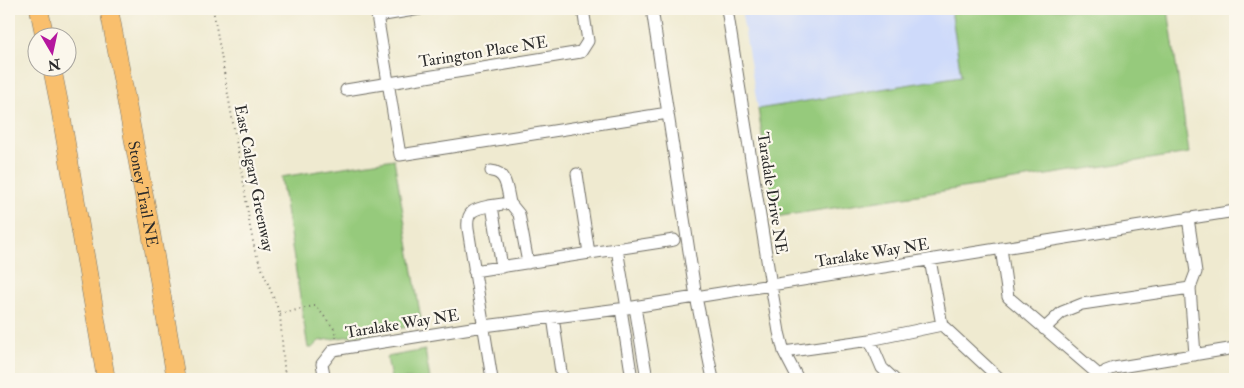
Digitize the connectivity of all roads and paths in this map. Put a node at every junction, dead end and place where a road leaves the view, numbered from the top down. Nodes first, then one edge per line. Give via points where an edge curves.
1 (40, 9) edge
2 (109, 9) edge
3 (213, 9) edge
4 (420, 9) edge
5 (583, 9) edge
6 (652, 9) edge
7 (727, 9) edge
8 (377, 12) edge
9 (44, 28) edge
10 (54, 78) edge
11 (388, 83) junction
12 (346, 90) dead end
13 (668, 114) junction
14 (491, 171) dead end
15 (577, 174) dead end
16 (510, 203) junction
17 (492, 206) junction
18 (1235, 211) edge
19 (1188, 218) junction
20 (674, 240) dead end
21 (1001, 248) junction
22 (617, 249) junction
23 (590, 253) junction
24 (930, 260) junction
25 (528, 263) junction
26 (502, 267) junction
27 (474, 271) junction
28 (771, 285) junction
29 (1190, 288) junction
30 (696, 297) junction
31 (628, 308) junction
32 (280, 314) junction
33 (553, 317) junction
34 (942, 325) junction
35 (484, 326) junction
36 (1044, 328) junction
37 (870, 340) junction
38 (1235, 348) edge
39 (338, 349) junction
40 (784, 352) junction
41 (1195, 354) junction
42 (1098, 378) edge
43 (106, 379) edge
44 (176, 379) edge
45 (285, 379) edge
46 (325, 379) edge
47 (492, 379) edge
48 (562, 379) edge
49 (632, 379) edge
50 (647, 379) edge
51 (713, 379) edge
52 (798, 379) edge
53 (894, 379) edge
54 (1000, 379) edge

1 - 9 highway
2 - 44 highway, Stoney Trail NE
3 - 32 path, East Calgary Greenway via 255,251
4 - 8 street
5 - 11 street, Tarington Place NE via 588,40 581,52
6 - 13 street
7 - 28 street, Taradale Drive NE
8 - 11 street
10 - 43 highway
11 - 12 street, Tarington Place NE
11 - 13 street via 400,155
13 - 30 street
14 - 16 street via 502,175
15 - 23 street
16 - 17 street
16 - 25 street via 519,214
17 - 26 street
17 - 27 street via 476,208 468,218
18 - 19 street, Taralake Way NE
19 - 21 street, Taralake Way NE
19 - 29 street via 1196,272
20 - 22 street
21 - 24 street, Taralake Way NE
21 - 36 street via 1008,297
22 - 23 street
22 - 31 street
23 - 25 street
24 - 28 street, Taralake Way NE
24 - 34 street
25 - 26 street
26 - 27 street
27 - 35 street
28 - 30 street, Taralake Way NE
28 - 40 street, Taradale Drive NE
29 - 36 street via 1082,304 1062,312
29 - 41 street
30 - 31 street, Taralake Way NE
30 - 51 street
31 - 33 street, Taralake Way NE
31 - 49 street
31 - 50 street
32 - 39 path via 316,306 335,330
32 - 45 path, East Calgary Greenway
33 - 35 street, Taralake Way NE
33 - 48 street
34 - 37 street
34 - 54 street
35 - 39 street, Taralake Way NE
35 - 47 street, Taralake Way NE
36 - 42 street
37 - 40 street
37 - 53 street via 882,368
38 - 41 street
39 - 46 street, Taralake Way NE via 333,350 322,364
40 - 52 street, Taradale Drive NE
41 - 42 street via 1114,368

